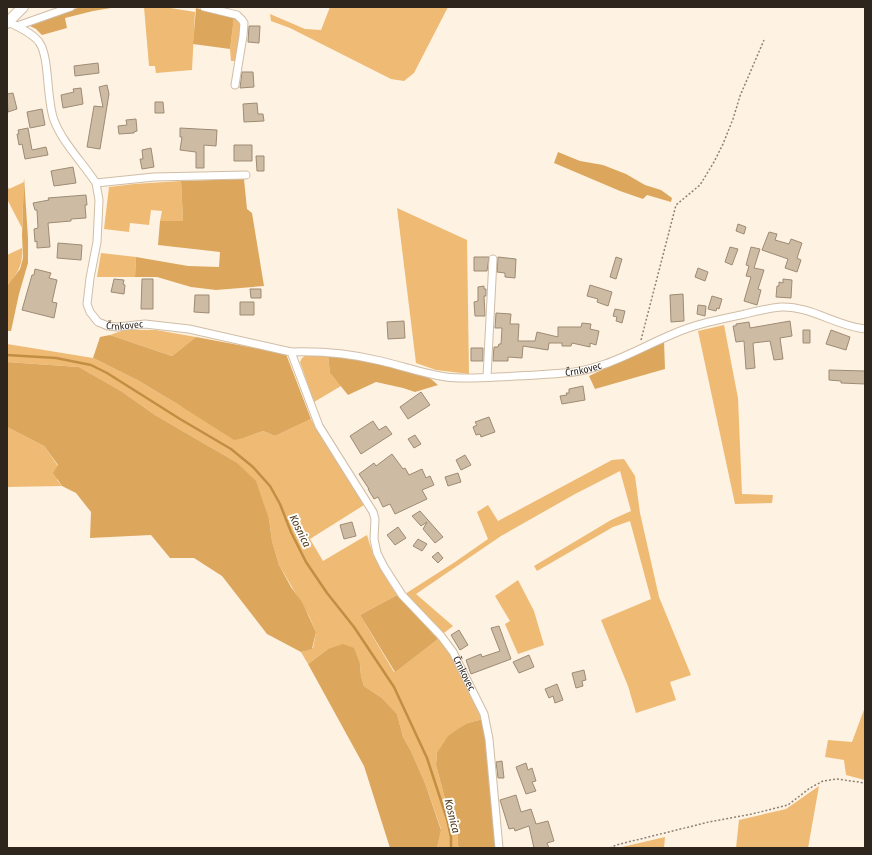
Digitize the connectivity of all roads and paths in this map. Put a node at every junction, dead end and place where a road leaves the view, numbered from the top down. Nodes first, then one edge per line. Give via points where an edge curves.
1 (23, 7) edge
2 (71, 7) edge
3 (204, 7) edge
4 (11, 24) edge
5 (764, 40) dead end
6 (235, 85) dead end
7 (246, 175) dead end
8 (96, 183) junction
9 (493, 259) dead end
10 (865, 329) edge
11 (638, 350) junction
12 (291, 352) junction
13 (487, 377) junction
14 (865, 783) edge
15 (499, 848) edge
16 (610, 848) edge

1 - 4 main road
2 - 4 street
3 - 6 street via 236,15 244,23
4 - 8 street, Črnkovec via 34,38 41,47 54,120 67,144
5 - 11 path via 714,162 700,185 676,205
7 - 8 street via 154,177
8 - 12 street, Črnkovec via 99,200 98,242 87,304 98,322 117,327 145,324 189,329
9 - 13 street
10 - 11 street, Črnkovec via 840,323 809,310 781,307 708,322 675,333
11 - 13 street, Črnkovec via 610,363 583,371
12 - 13 street, Črnkovec via 349,355 447,377
12 - 15 street, Črnkovec via 319,426 373,512 374,540 384,567 402,595 453,652 484,714 489,739
14 - 16 path via 837,778 823,781 788,805 709,822

